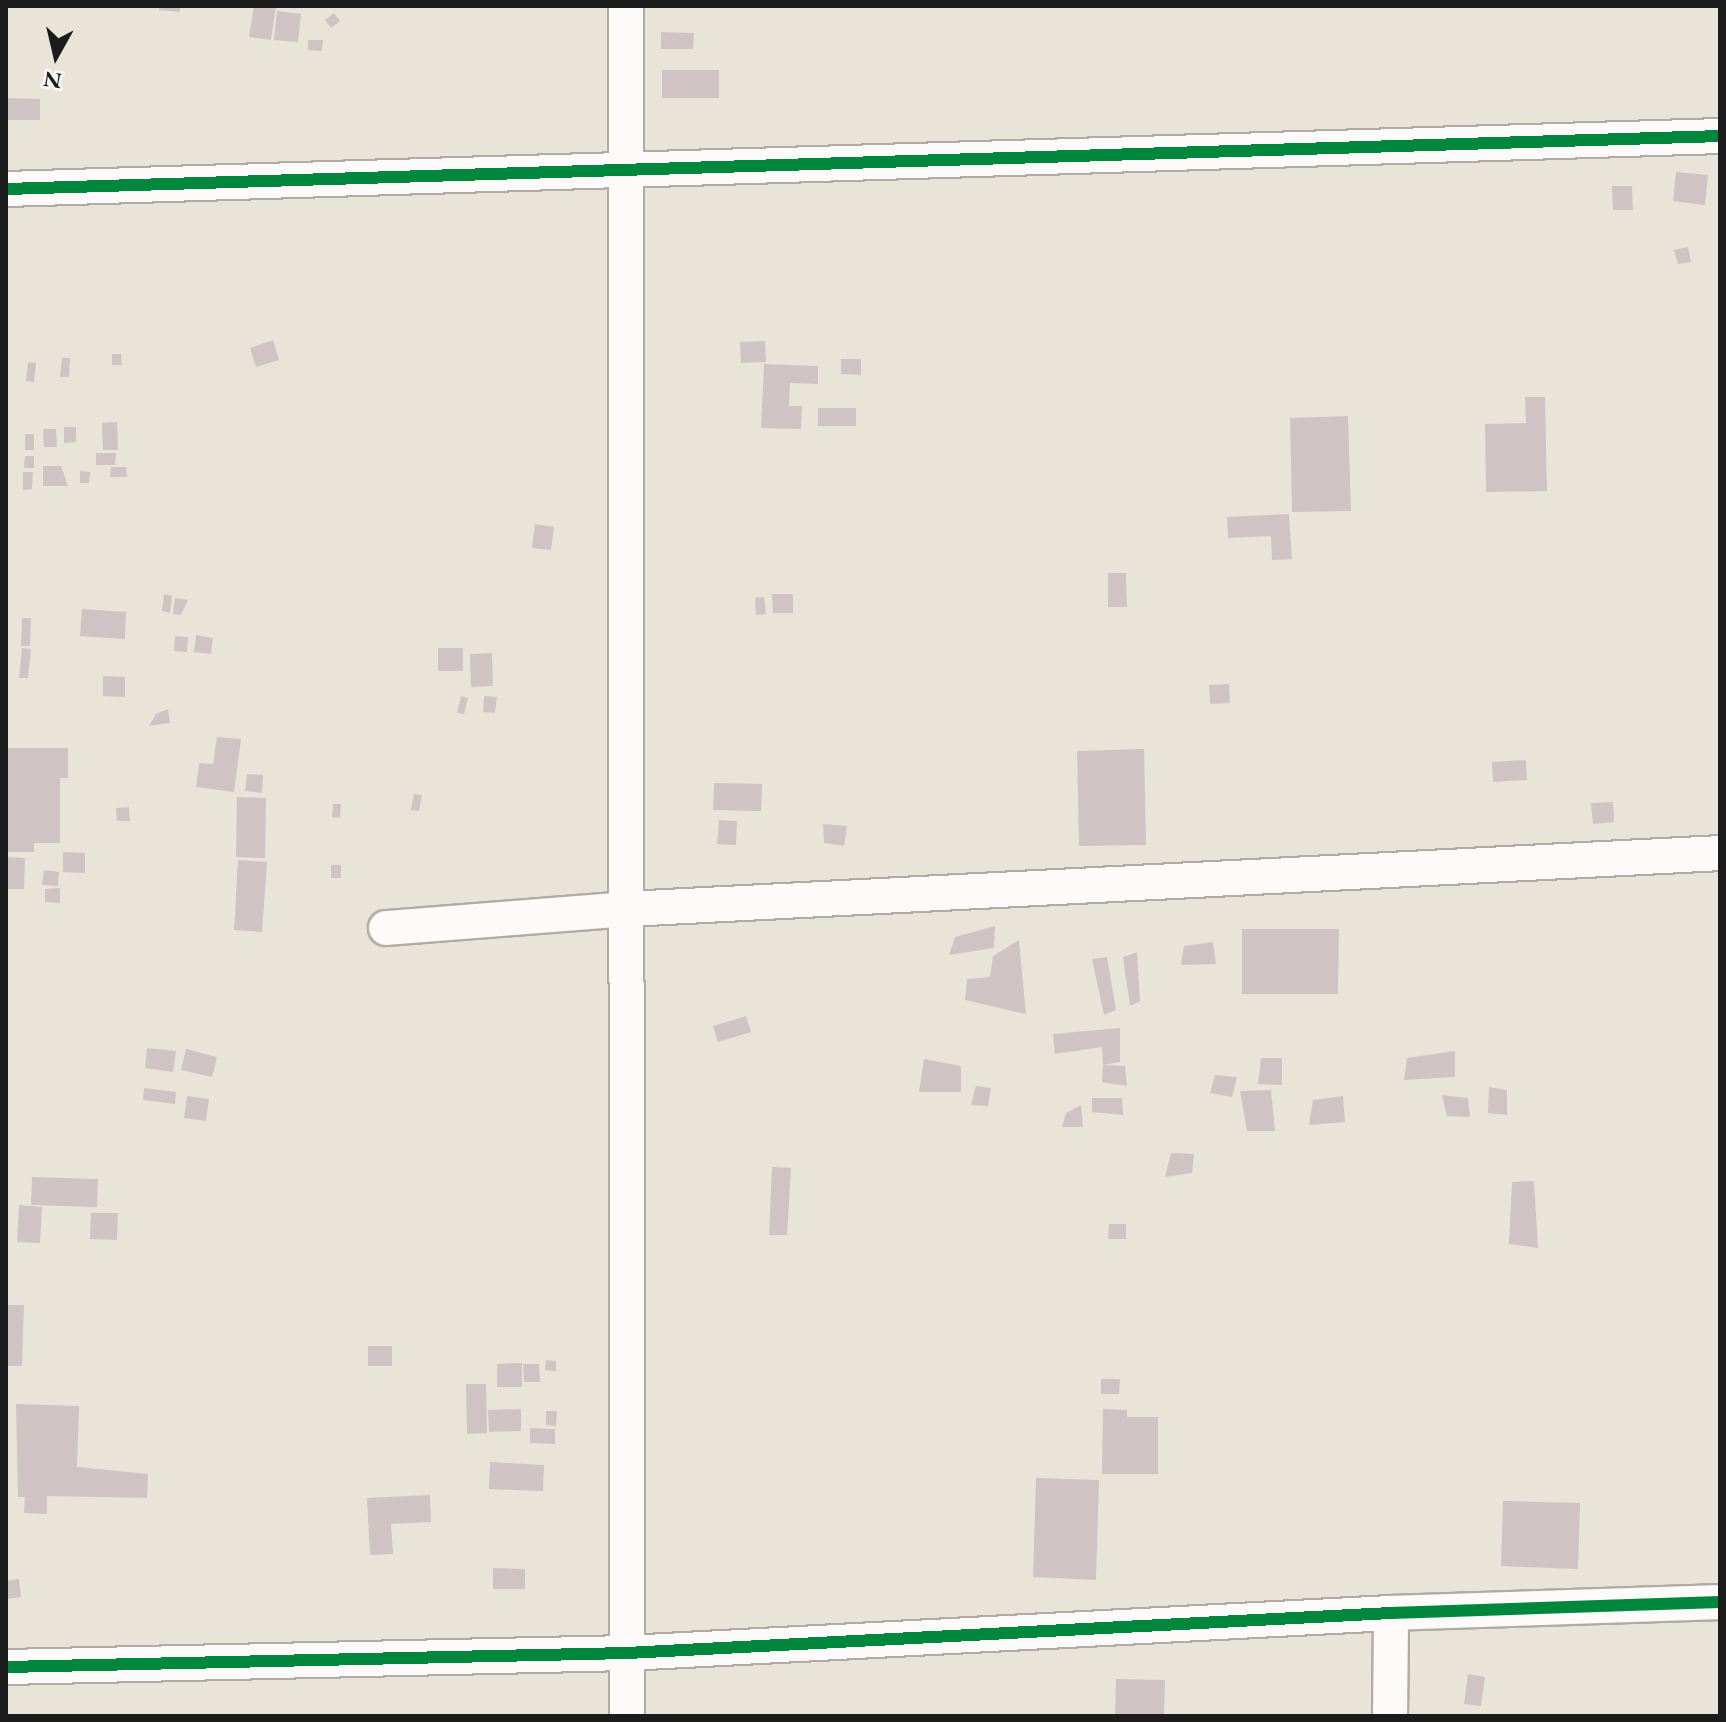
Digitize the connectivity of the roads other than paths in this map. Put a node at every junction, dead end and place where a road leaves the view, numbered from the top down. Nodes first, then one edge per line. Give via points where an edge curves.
1 (626, 6) edge
2 (1720, 136) edge
3 (626, 168) junction
4 (6, 189) edge
5 (1720, 853) edge
6 (627, 909) junction
7 (386, 928) dead end
8 (1720, 1602) edge
9 (1391, 1613) junction
10 (627, 1653) junction
11 (6, 1667) edge
12 (627, 1716) edge
13 (1390, 1716) edge

1 - 3 street
2 - 3 street
3 - 4 street
3 - 6 street
5 - 6 street
6 - 7 street
6 - 10 street
8 - 9 street
9 - 10 street
9 - 13 street
10 - 11 street
10 - 12 street

